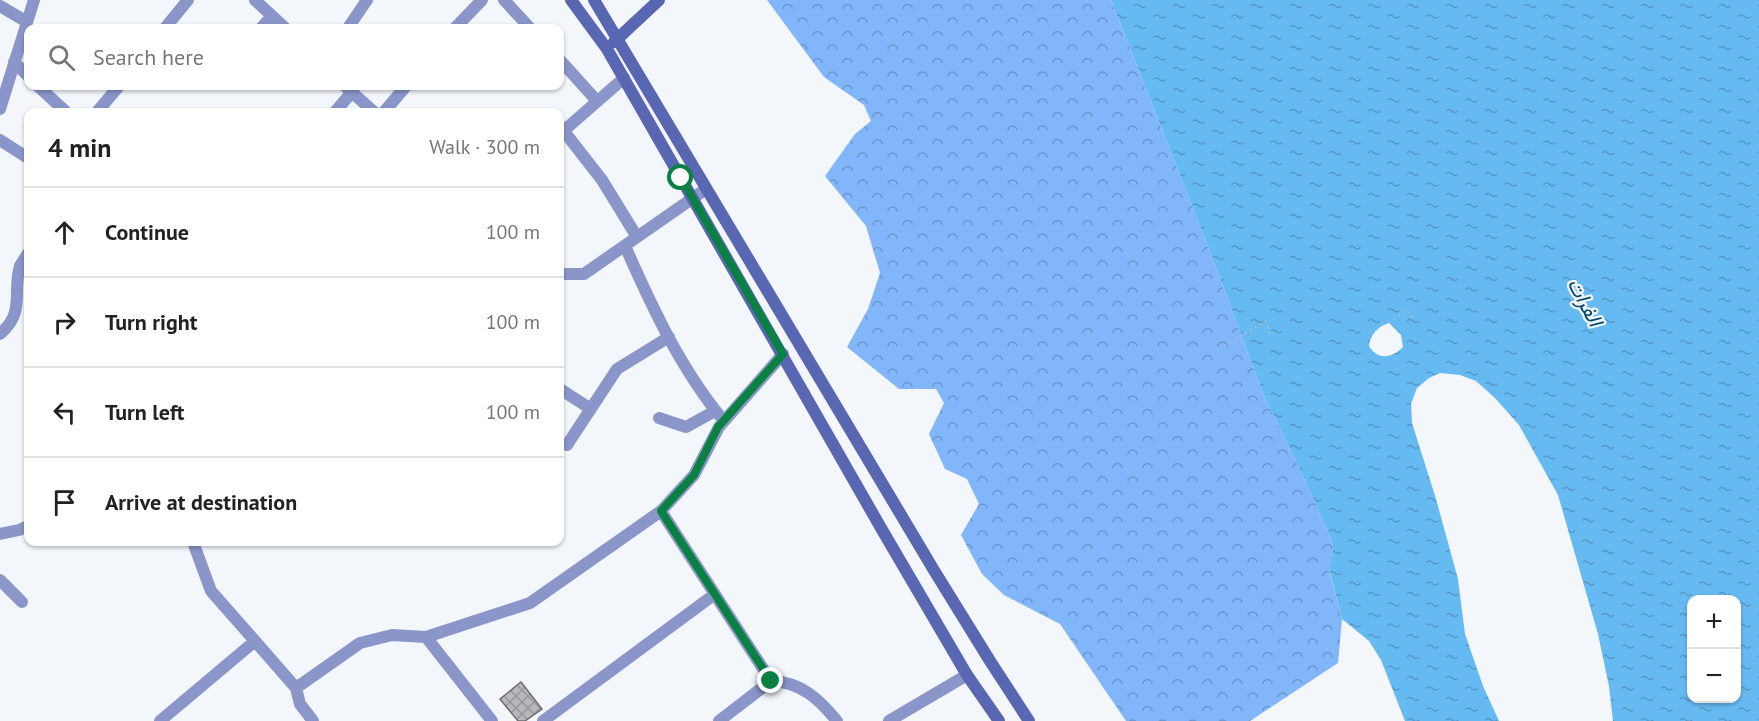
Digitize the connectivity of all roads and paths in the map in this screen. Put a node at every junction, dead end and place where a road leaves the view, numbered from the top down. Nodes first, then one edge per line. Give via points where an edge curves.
1 (34, 0) edge
2 (188, 0) edge
3 (255, 0) edge
4 (367, 0) edge
5 (482, 0) edge
6 (504, 0) edge
7 (571, 0) edge
8 (594, 0) edge
9 (659, 0) edge
10 (0, 6) edge
11 (272, 16) junction
12 (27, 22) joint
13 (168, 24) edge
14 (265, 24) edge
15 (281, 24) edge
16 (351, 24) edge
17 (459, 24) edge
18 (526, 24) edge
19 (24, 31) edge
20 (618, 38) junction
21 (607, 49) junction
22 (14, 62) junction
23 (564, 64) edge
24 (24, 72) edge
25 (624, 78) junction
26 (42, 90) edge
27 (116, 90) edge
28 (347, 90) edge
29 (349, 90) edge
30 (403, 90) edge
31 (597, 101) junction
32 (62, 108) edge
33 (100, 108) edge
34 (337, 108) edge
35 (369, 108) edge
36 (387, 108) edge
37 (0, 109) edge
38 (564, 129) edge
39 (564, 136) edge
40 (0, 140) edge
41 (24, 155) edge
42 (706, 189) junction
43 (692, 198) junction
44 (637, 237) junction
45 (625, 246) junction
46 (24, 260) edge
47 (564, 277) edge
48 (23, 302) edge
49 (1414, 320) dead end
50 (1389, 323) dead end
51 (0, 334) edge
52 (1271, 335) dead end
53 (669, 337) junction
54 (1224, 346) dead end
55 (783, 354) junction
56 (564, 392) edge
57 (591, 409) junction
58 (715, 411) junction
59 (659, 418) dead end
60 (724, 422) junction
61 (567, 445) dead end
62 (661, 511) junction
63 (24, 528) edge
64 (0, 534) edge
65 (194, 546) edge
66 (0, 580) edge
67 (715, 594) junction
68 (22, 602) dead end
69 (426, 637) junction
70 (255, 641) junction
71 (967, 675) junction
72 (771, 681) junction
73 (296, 688) junction
74 (160, 721) edge
75 (313, 721) edge
76 (492, 721) edge
77 (543, 721) edge
78 (719, 721) edge
79 (837, 721) edge
80 (889, 721) edge
81 (999, 721) edge
82 (1029, 721) edge

1 - 12 street
2 - 13 street
3 - 11 street
4 - 16 street
5 - 17 street
6 - 18 street
7 - 21 street
8 - 20 street
9 - 20 street
10 - 12 street
11 - 14 street
11 - 15 street
19 - 22 street
20 - 21 street
20 - 42 street
21 - 25 street
22 - 24 street
22 - 37 street
23 - 31 street
25 - 31 street
25 - 43 street
26 - 32 street
27 - 33 street
28 - 34 street
29 - 35 street
30 - 36 street
31 - 38 street
39 - 44 street via 602,180
40 - 41 street
42 - 43 street
42 - 82 street via 941,582
43 - 44 street
43 - 55 street
44 - 45 street
45 - 47 street via 584,274
45 - 53 street
46 - 48 street via 20,265
48 - 51 street
49 - 50 path via 1407,310
52 - 54 path via 1266,321
53 - 57 street via 617,369
53 - 58 street
55 - 60 street
55 - 71 street
56 - 57 street
57 - 61 street
58 - 59 street via 686,427
58 - 60 street
60 - 62 street via 694,475
62 - 67 street
62 - 69 street via 530,603
63 - 64 street
65 - 70 street via 211,591
66 - 68 street
67 - 72 street
67 - 77 street
69 - 73 street via 392,635 360,643
69 - 76 street
70 - 73 street
70 - 74 street
71 - 80 street
71 - 81 street
72 - 78 street
72 - 79 street via 786,682 813,695
73 - 75 street via 300,704

